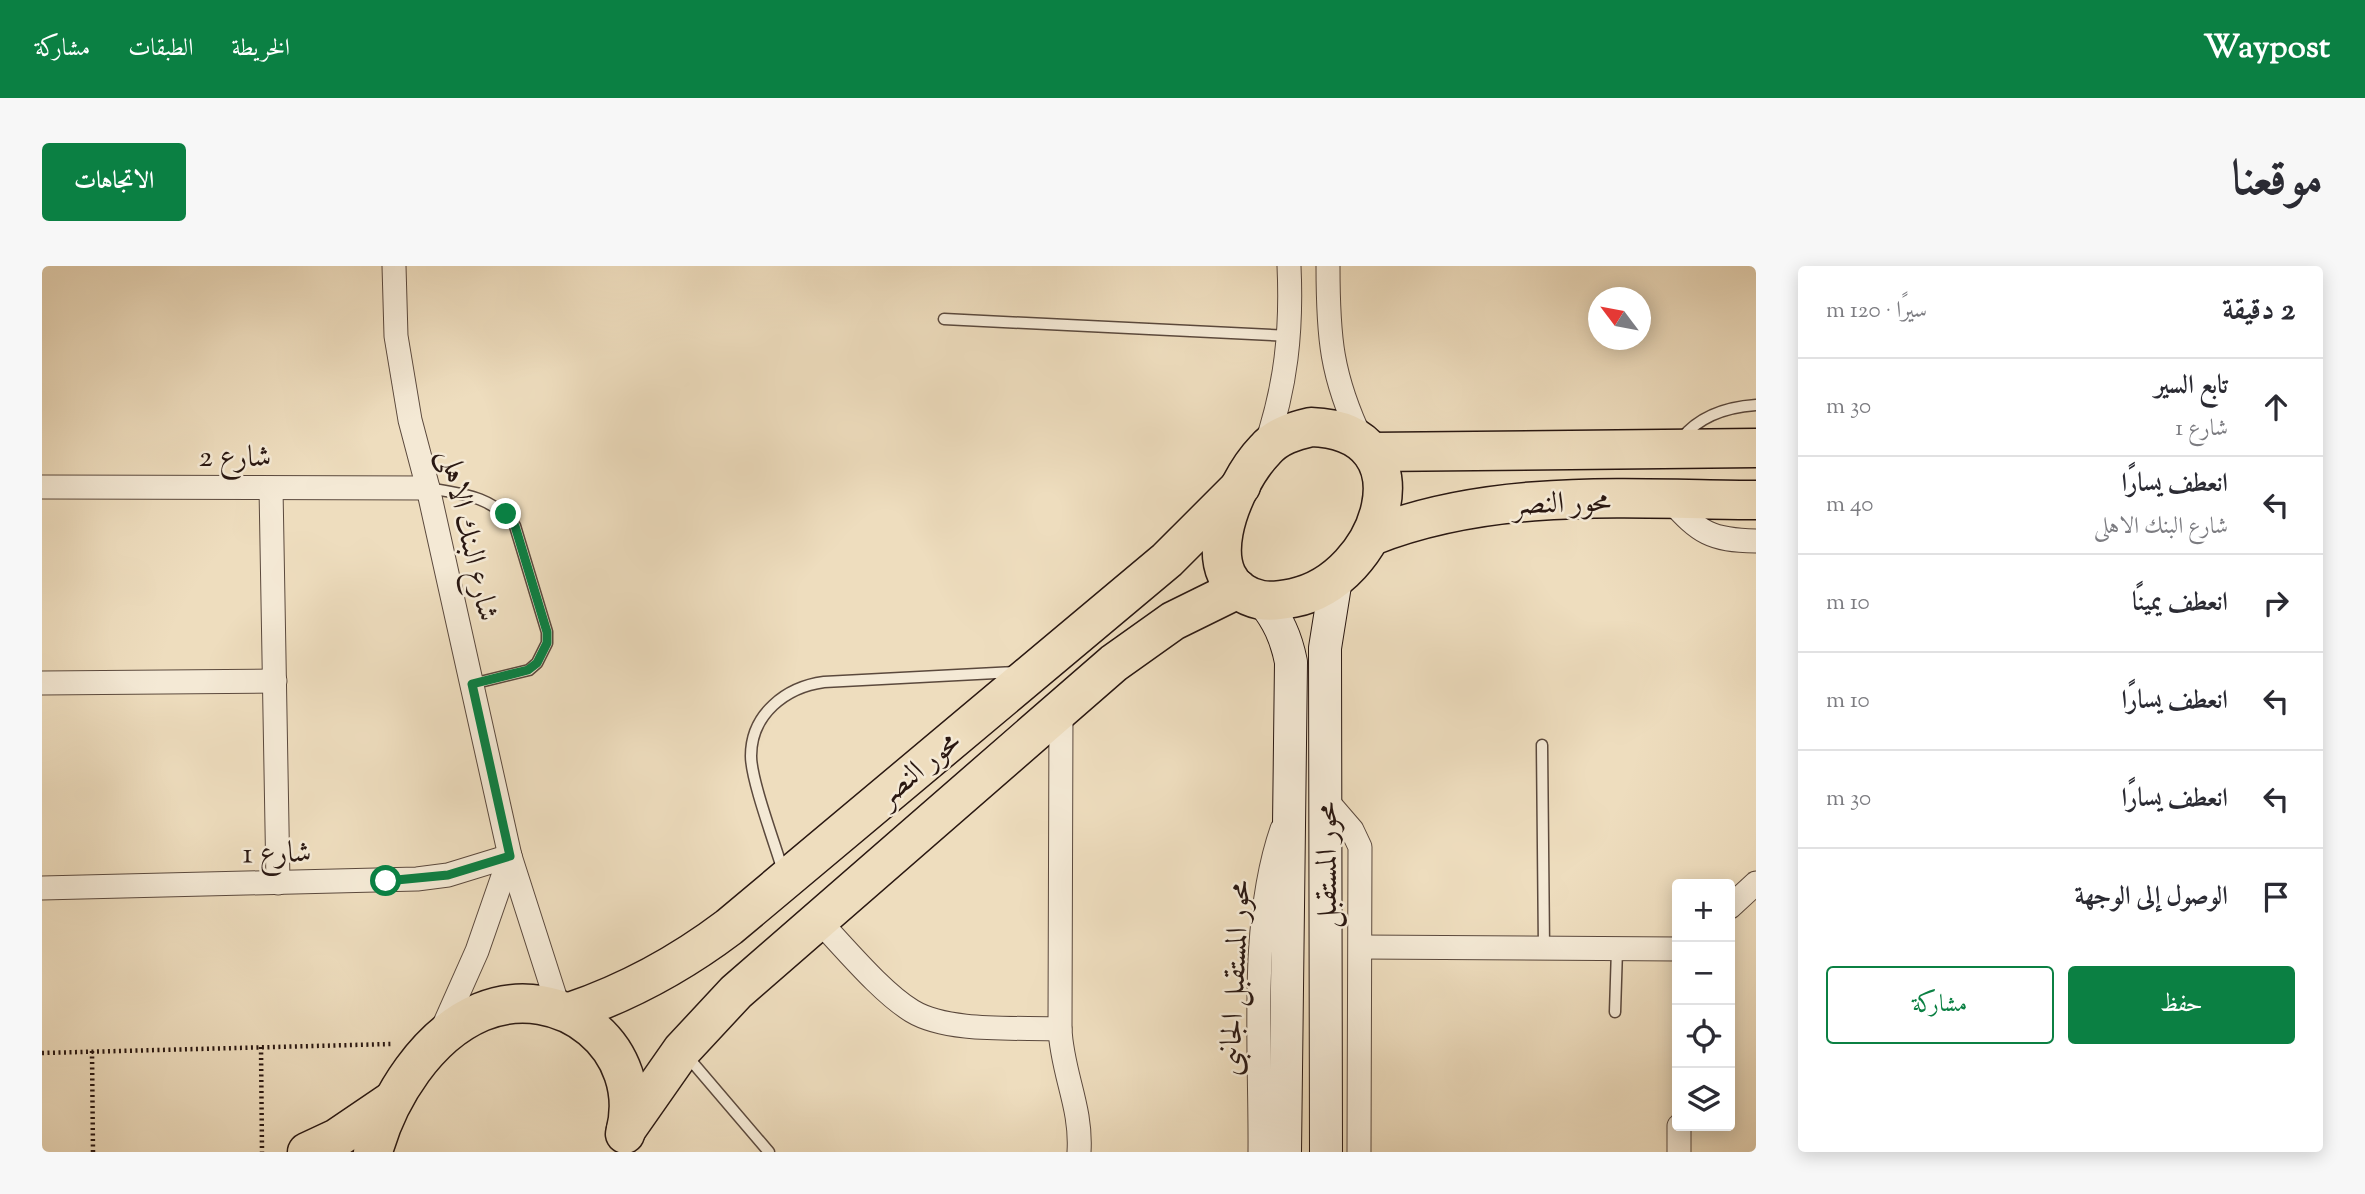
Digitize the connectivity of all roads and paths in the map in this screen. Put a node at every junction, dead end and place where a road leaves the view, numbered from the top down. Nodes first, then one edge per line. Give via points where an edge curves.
1 (394, 266) edge
2 (1289, 266) edge
3 (1328, 266) edge
4 (944, 319) dead end
5 (1290, 336) junction
6 (1756, 405) edge
7 (1367, 447) junction
8 (1756, 448) edge
9 (1673, 449) junction
10 (1264, 450) junction
11 (1468, 451) junction
12 (1241, 486) junction
13 (42, 487) edge
14 (271, 488) junction
15 (428, 488) junction
16 (1670, 500) junction
17 (1756, 500) edge
18 (1467, 508) junction
19 (1372, 536) junction
20 (1756, 541) edge
21 (1336, 579) junction
22 (1250, 595) junction
23 (1035, 671) junction
24 (275, 681) junction
25 (42, 683) edge
26 (472, 684) junction
27 (1061, 709) junction
28 (1542, 745) dead end
29 (1327, 802) junction
30 (1289, 809) junction
31 (510, 856) junction
32 (785, 879) junction
33 (1756, 883) edge
34 (278, 884) junction
35 (42, 888) edge
36 (1735, 902) edge
37 (819, 921) junction
38 (1360, 947) junction
39 (1544, 948) junction
40 (1617, 949) junction
41 (1672, 949) edge
42 (565, 1011) junction
43 (1615, 1012) dead end
44 (1060, 1029) junction
45 (436, 1043) junction
46 (261, 1047) junction
47 (682, 1050) junction
48 (92, 1051) junction
49 (42, 1052) edge
50 (393, 1100) junction
51 (1679, 1131) edge
52 (622, 1141) edge
53 (93, 1152) edge
54 (262, 1152) edge
55 (307, 1152) edge
56 (373, 1152) edge
57 (769, 1152) edge
58 (1079, 1152) edge
59 (1260, 1152) edge
60 (1285, 1152) edge
61 (1326, 1152) edge
62 (1359, 1152) edge
63 (1679, 1152) edge

1 - 15 street, شارع البنك الاهلى via 400,371
2 - 5 street
3 - 7 street via 1330,351 1342,398
4 - 5 lane
5 - 10 street via 1285,381
6 - 9 lane via 1716,412 1692,428
7 - 10 highway via 1338,430 1311,427 1294,431
7 - 11 highway, محور النصر
7 - 19 highway via 1380,470 1382,487
8 - 9 highway, محور النصر
9 - 11 highway, محور النصر
10 - 12 highway
11 - 18 highway
12 - 22 highway via 1221,542 1224,564
12 - 23 highway, محور النصر via 1167,559
13 - 14 street, شارع 2
14 - 15 street, شارع 2
14 - 24 street
15 - 26 street, شارع البنك الاهلى
15 - 26 lane via 484,499 506,514 515,526 547,632 544,653 528,670
16 - 17 highway, محور النصر
16 - 18 highway, محور النصر via 1515,502
16 - 20 street via 1709,536
18 - 19 highway, محور النصر
19 - 21 highway
21 - 22 highway via 1301,596
21 - 29 street, محور المستقبل via 1325,648
22 - 27 highway, محور النصر via 1205,603 1143,640
22 - 30 street, محور المستقبل via 1286,640 1291,662
23 - 32 highway, محور النصر
23 - 32 lane via 824,682 783,696 756,730 751,759
24 - 25 street
24 - 34 street
26 - 31 street, شارع البنك الاهلى
27 - 37 highway, محور النصر
27 - 44 street
28 - 39 lane
29 - 38 street via 1352,830 1360,847
29 - 61 street, محور المستقبل
30 - 59 street, محور المستقبل الجانبى via 1272,859 1263,910
30 - 60 street, محور المستقبل
31 - 34 street, شارع 1 via 448,875 417,879
31 - 42 street, شارع البنك الاهلى
31 - 45 street via 477,951
32 - 42 highway, محور النصر via 729,927 670,968 638,986
33 - 36 street
34 - 35 street, شارع 1
37 - 44 street via 900,1002 925,1017 954,1024
37 - 47 highway, محور النصر via 736,992
38 - 39 street
38 - 62 street
39 - 40 street
40 - 41 street
40 - 43 lane
42 - 45 highway via 521,1004 483,1011
42 - 52 highway via 602,1036 623,1070 629,1110
44 - 58 street via 1064,1069 1080,1121
45 - 46 path
45 - 50 highway
46 - 48 path
46 - 54 path
47 - 52 highway, محور النصر
47 - 57 lane
48 - 49 path
48 - 53 path
50 - 55 highway via 347,1132
50 - 56 highway
51 - 63 street

